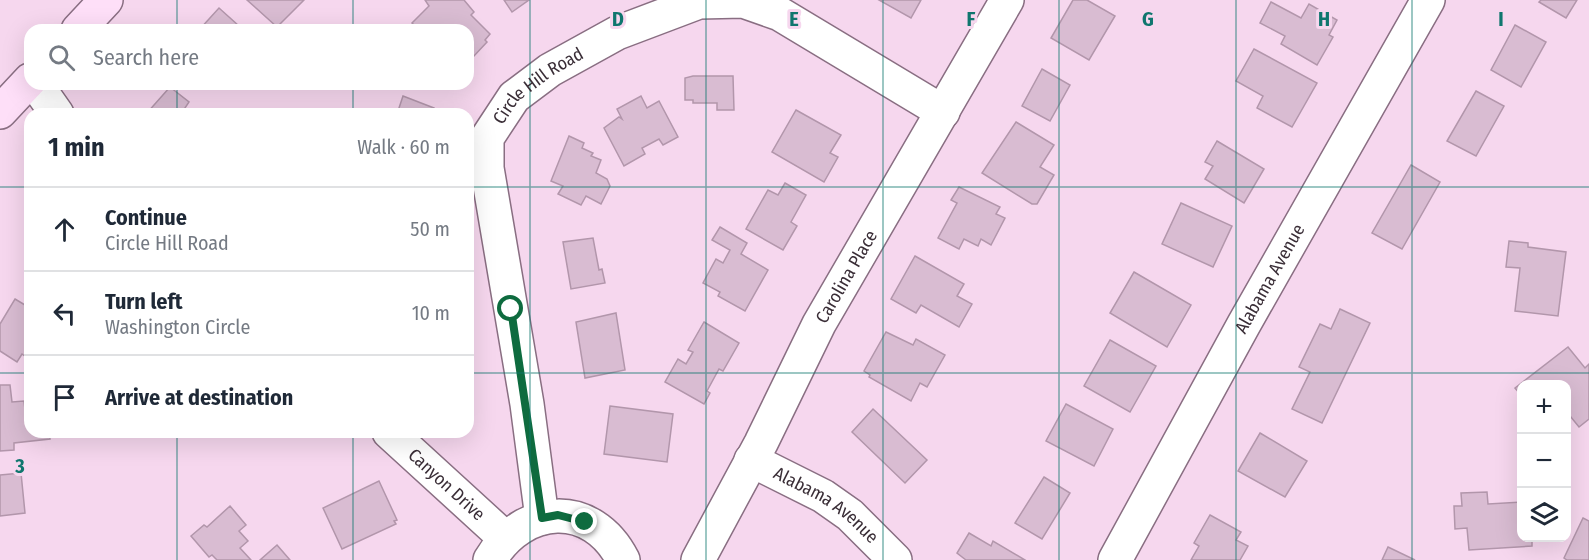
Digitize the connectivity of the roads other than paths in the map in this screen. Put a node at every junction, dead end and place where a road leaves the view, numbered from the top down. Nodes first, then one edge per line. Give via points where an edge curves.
1 (106, 0) edge
2 (1007, 0) edge
3 (1428, 0) edge
4 (84, 24) edge
5 (24, 86) edge
6 (40, 90) edge
7 (53, 108) edge
8 (0, 112) edge
9 (943, 112) junction
10 (395, 438) edge
11 (751, 460) junction
12 (542, 518) junction
13 (497, 549) edge
14 (623, 560) edge
15 (698, 560) edge
16 (895, 560) edge
17 (1115, 560) edge

1 - 4 street
2 - 9 street, Carolina Place
3 - 17 street, Alabama Avenue
5 - 8 street
6 - 7 street
9 - 11 street, Carolina Place via 819,324
9 - 12 street, Circle Hill Road via 780,14 743,1 699,2 617,33 559,65 514,97 488,138 487,168
10 - 13 street, Canyon Drive
11 - 15 street, Carolina Place
11 - 16 street, Alabama Avenue via 832,502
12 - 13 street via 518,527
12 - 14 street via 567,516 595,526

